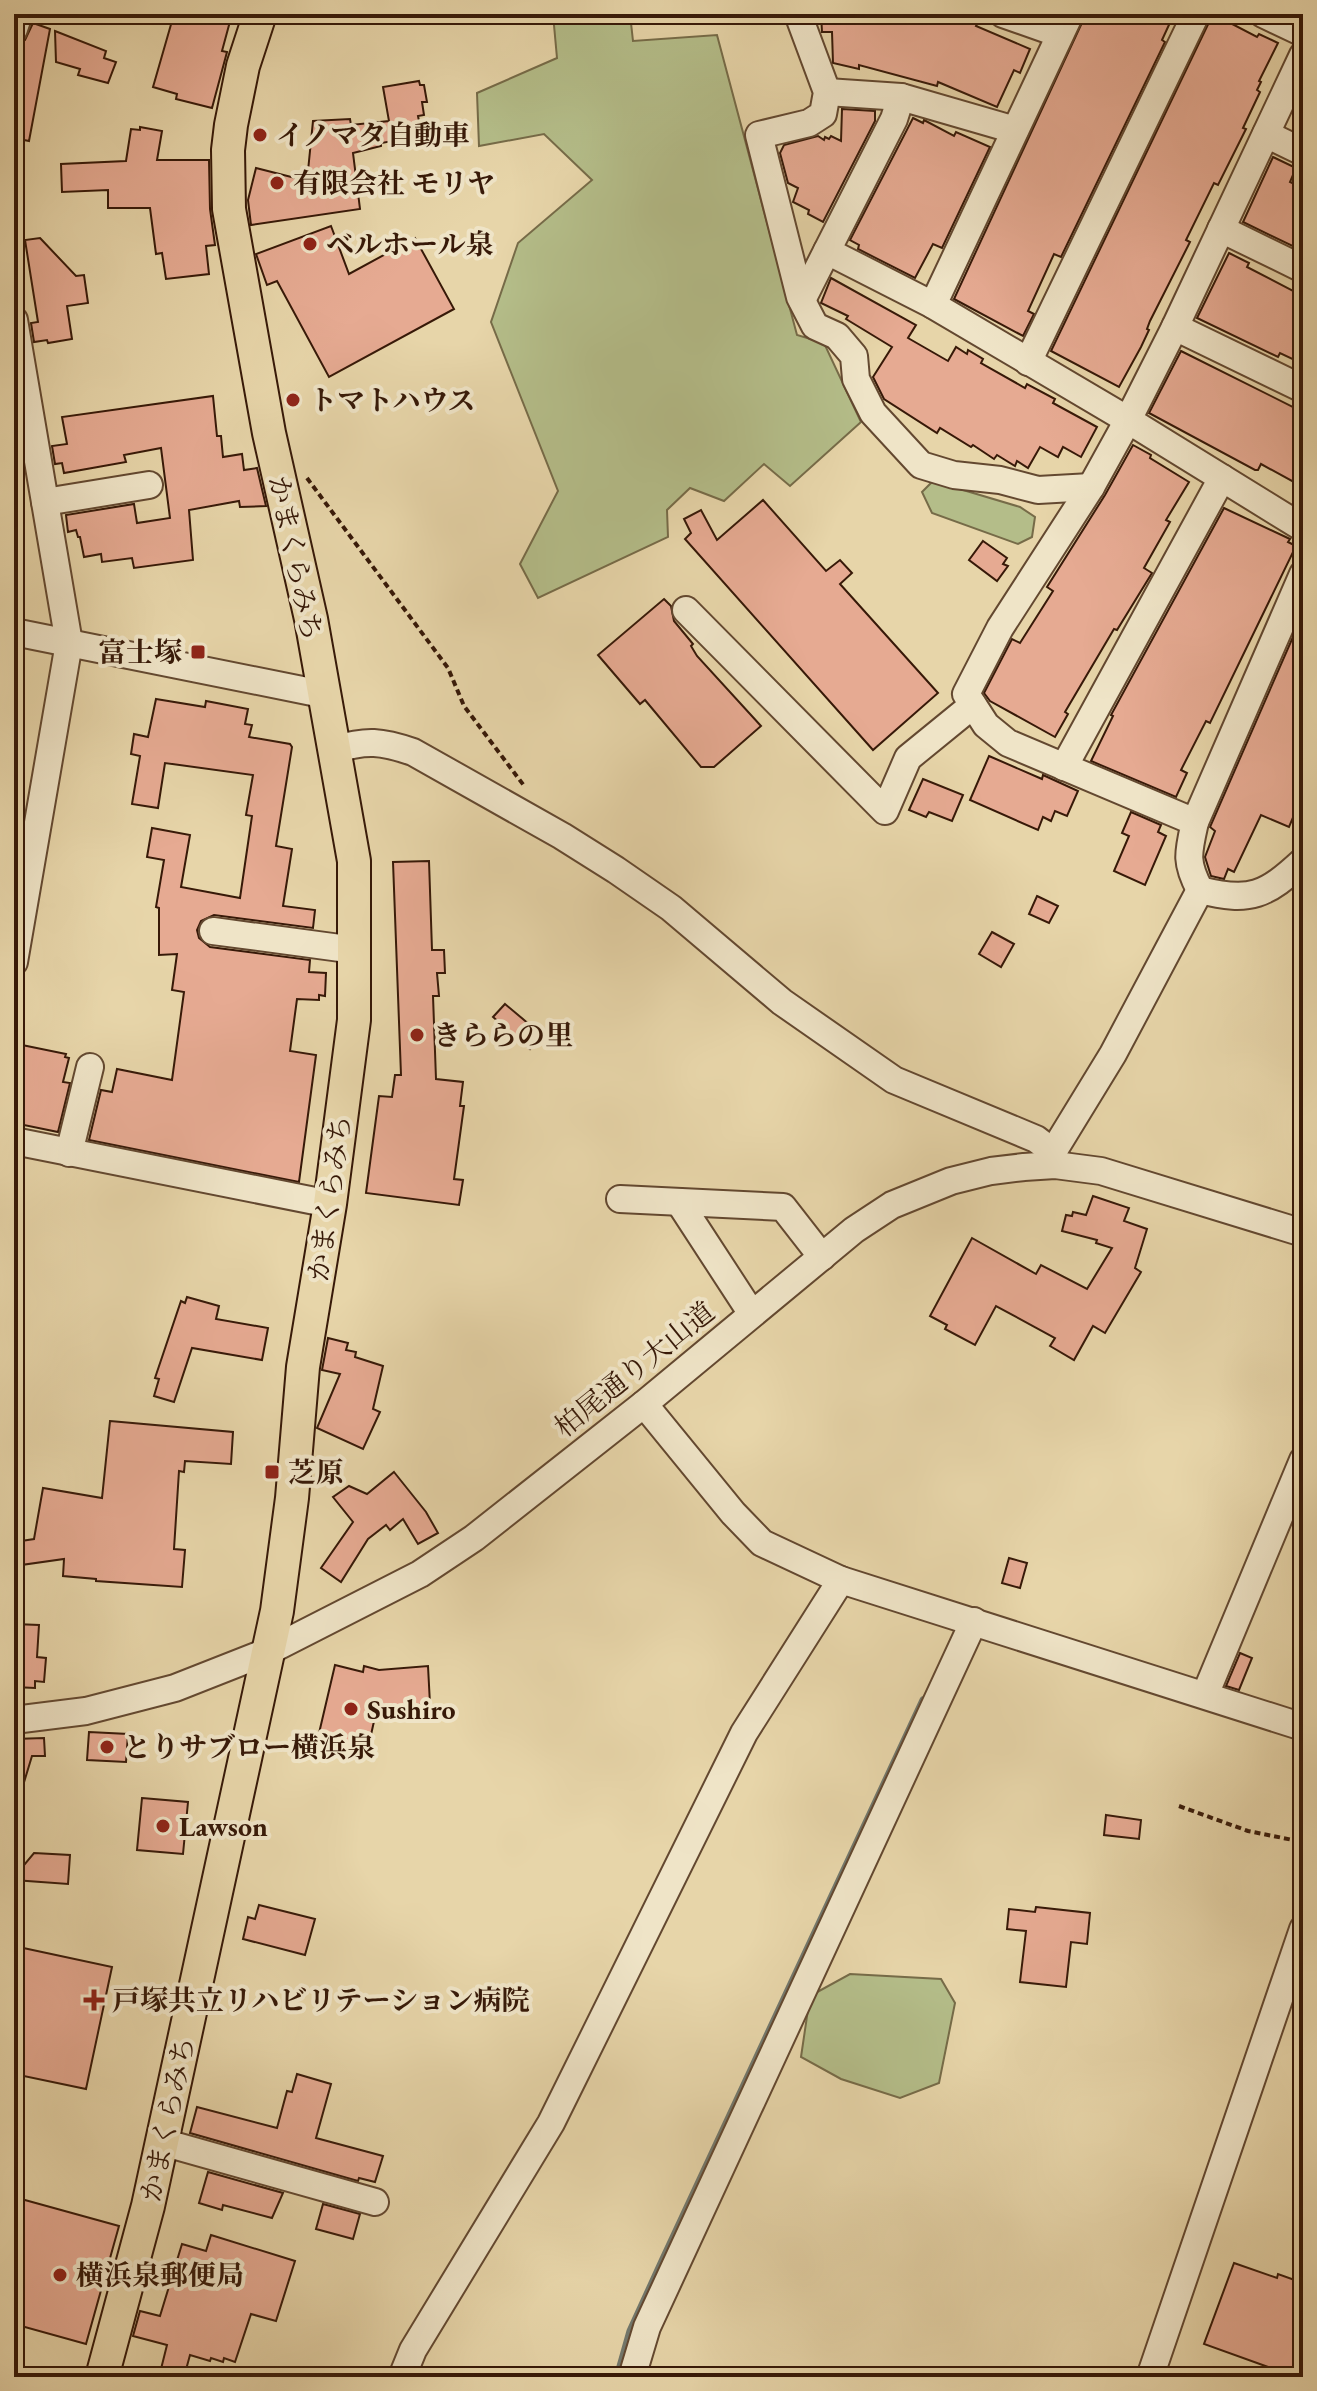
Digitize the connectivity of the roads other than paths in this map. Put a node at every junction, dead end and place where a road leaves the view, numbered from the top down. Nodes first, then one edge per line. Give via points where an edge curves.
1 (19, 14) edge
2 (260, 14) edge
3 (798, 14) edge
4 (1003, 14) edge
5 (1196, 14) edge
6 (1263, 14) edge
7 (1065, 24) edge
8 (14, 29) edge
9 (1303, 33) edge
10 (1303, 55) edge
11 (827, 92) junction
12 (901, 97) junction
13 (1015, 130) junction
14 (1266, 134) junction
15 (1303, 152) edge
16 (1221, 229) junction
17 (827, 251) junction
18 (1303, 269) edge
19 (802, 300) junction
20 (933, 305) junction
21 (14, 320) edge
22 (1175, 327) junction
23 (1028, 362) junction
24 (1303, 389) edge
25 (1128, 420) junction
26 (1222, 478) junction
27 (150, 486) dead end
28 (1091, 487) junction
29 (45, 502) junction
30 (1303, 528) edge
31 (1303, 574) edge
32 (686, 610) dead end
33 (14, 632) edge
34 (69, 643) junction
35 (322, 694) junction
36 (973, 705) junction
37 (335, 749) junction
38 (1064, 767) junction
39 (1195, 822) junction
40 (1303, 861) edge
41 (1200, 890) junction
42 (223, 938) dead end
43 (355, 950) junction
44 (14, 962) edge
45 (90, 1067) dead end
46 (14, 1141) edge
47 (69, 1153) junction
48 (1054, 1159) junction
49 (620, 1199) dead end
50 (679, 1202) junction
51 (330, 1204) junction
52 (1303, 1233) edge
53 (822, 1257) junction
54 (752, 1314) junction
55 (644, 1404) junction
56 (1303, 1460) edge
57 (841, 1580) junction
58 (974, 1621) junction
59 (269, 1651) junction
60 (1205, 1695) junction
61 (14, 1720) edge
62 (1303, 1727) edge
63 (1303, 1929) edge
64 (162, 2142) junction
65 (375, 2202) dead end
66 (102, 2377) edge
67 (402, 2377) edge
68 (632, 2377) edge
69 (1150, 2377) edge

1 - 8 street
2 - 35 main road, かまくらみち via 231,125 229,209
3 - 11 street
4 - 7 street
5 - 23 street
6 - 9 street
7 - 13 street
10 - 14 street
11 - 12 street
11 - 19 street via 823,114 809,123 759,135
12 - 13 street
12 - 17 street
13 - 20 street
14 - 15 street
14 - 16 street
16 - 18 street
16 - 22 street
17 - 19 street
17 - 20 street
19 - 28 street via 815,326 837,336 854,356 856,379 873,413 921,465 1038,490
20 - 23 street
21 - 29 street
22 - 24 street
22 - 25 street
23 - 25 street
25 - 26 street
25 - 28 street
26 - 30 street
26 - 38 street
27 - 29 street
28 - 36 street via 1000,628 966,694
29 - 34 street
31 - 39 street
32 - 36 street via 885,811 908,758
33 - 34 street
34 - 35 street
34 - 44 street
35 - 37 main road, かまくらみち
36 - 38 street via 1008,743
37 - 43 main road, かまくらみち via 354,861
37 - 48 street via 363,741 413,752 562,836 671,908 782,1002 894,1080 1036,1139
38 - 39 street
39 - 41 street via 1189,870
40 - 41 street via 1266,892 1223,896
41 - 48 street
42 - 43 street
43 - 51 main road, かまくらみち via 354,1020
45 - 47 street
46 - 47 street
47 - 51 street
48 - 52 street, 柏尾通り大山道
48 - 53 street, 柏尾通り大山道 via 951,1181 892,1205
49 - 50 street
50 - 53 street via 783,1207
50 - 54 street
51 - 59 main road, かまくらみち via 303,1367 292,1498
53 - 54 street, 柏尾通り大山道
54 - 55 street, 柏尾通り大山道
55 - 57 street via 762,1543
55 - 59 street, 柏尾通り大山道 via 420,1574
56 - 60 street
57 - 58 street
57 - 67 street via 744,1733 551,2123 413,2350
58 - 60 street
58 - 68 street via 647,2327
59 - 61 street, 柏尾通り大山道 via 136,1699
59 - 64 main road, かまくらみち
60 - 62 street
63 - 69 street
64 - 65 street
64 - 66 main road, かまくらみち

